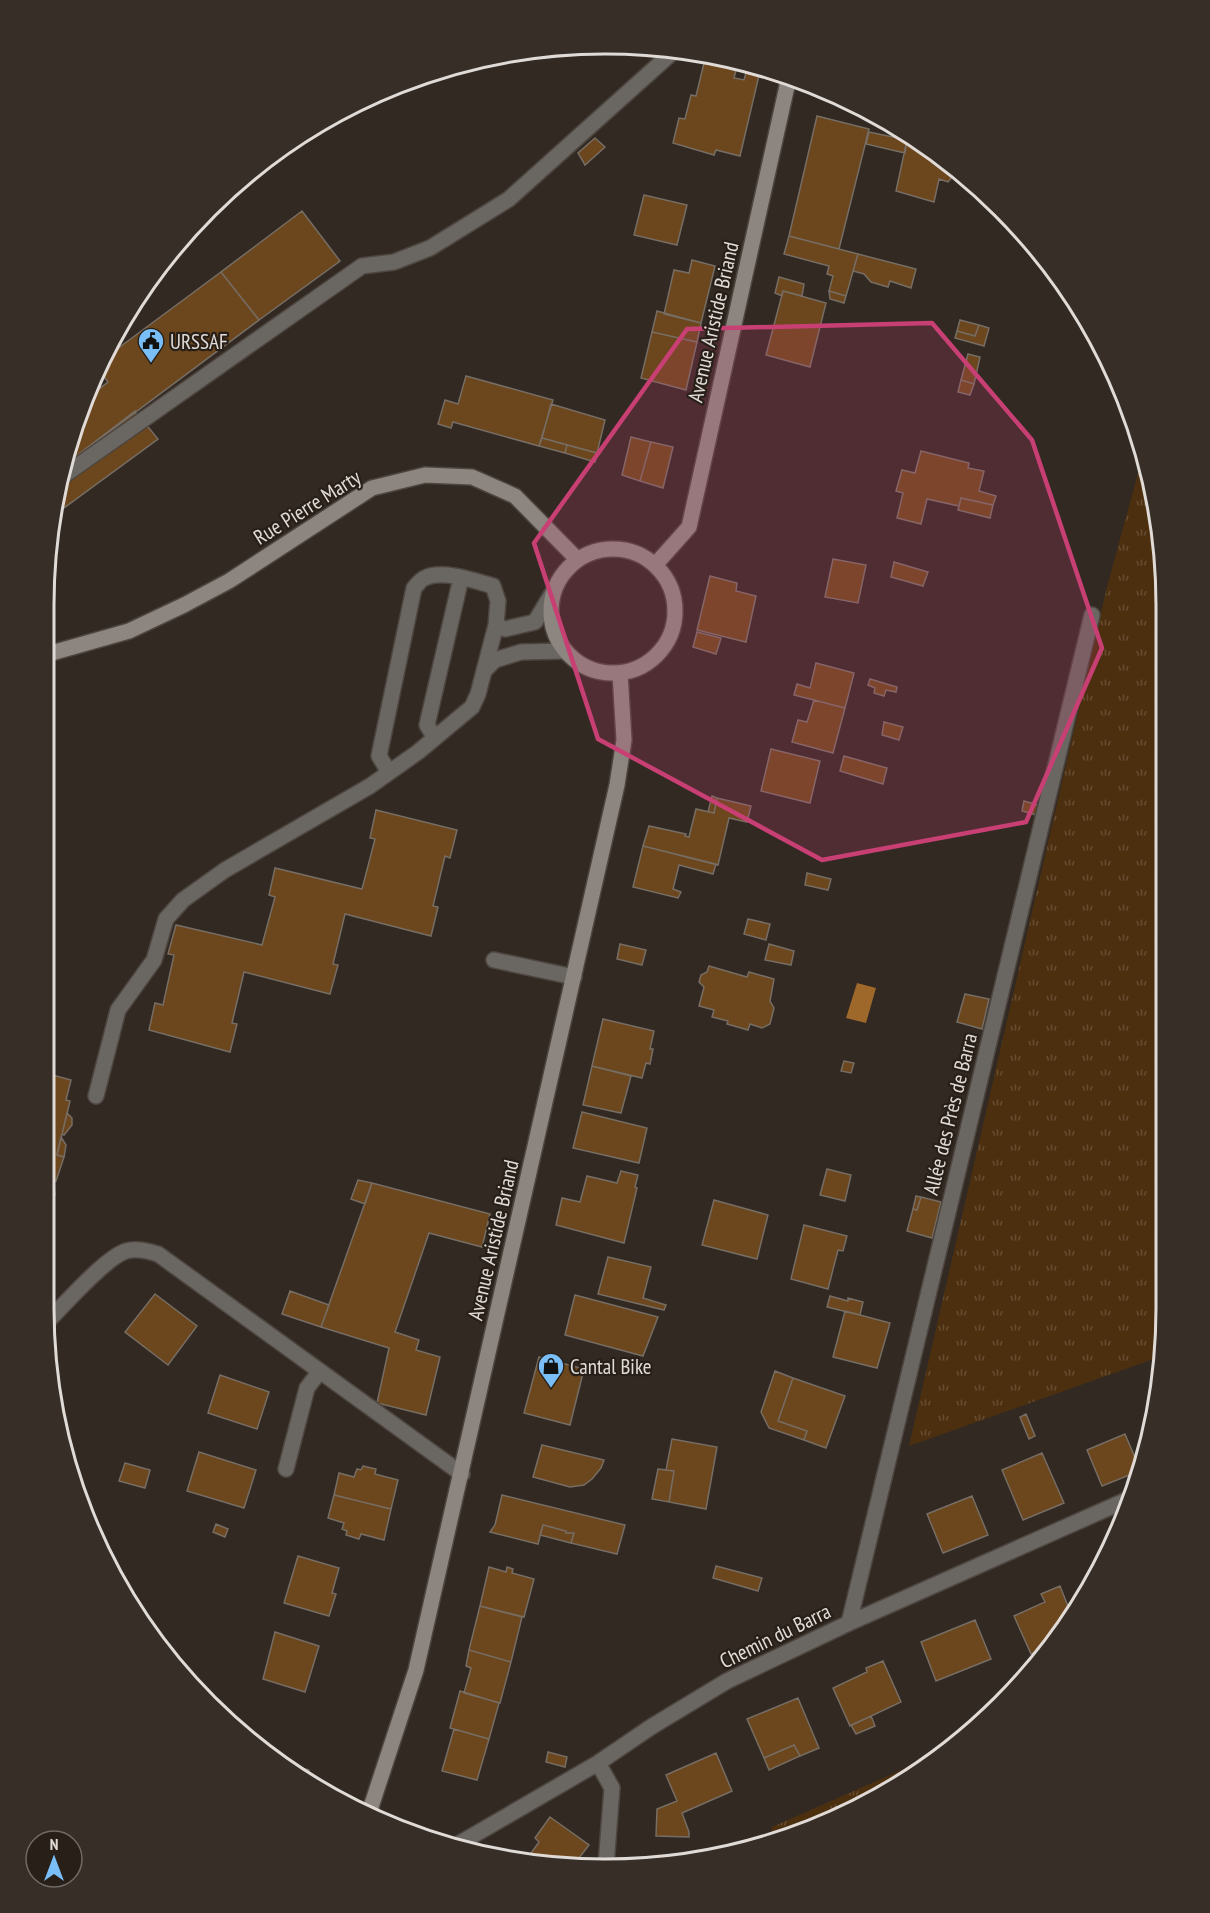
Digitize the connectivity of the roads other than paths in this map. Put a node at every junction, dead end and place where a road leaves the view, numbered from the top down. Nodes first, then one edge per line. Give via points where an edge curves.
1 (666, 58) edge
2 (787, 85) edge
3 (71, 470) edge
4 (577, 559) junction
5 (656, 564) junction
6 (461, 578) junction
7 (553, 592) junction
8 (1092, 615) dead end
9 (496, 625) junction
10 (565, 651) junction
11 (54, 652) edge
12 (484, 671) junction
13 (620, 673) junction
14 (435, 738) junction
15 (390, 772) junction
16 (494, 960) dead end
17 (574, 977) junction
18 (96, 1096) dead end
19 (54, 1315) edge
20 (320, 1371) junction
21 (286, 1469) dead end
22 (462, 1473) junction
23 (1120, 1503) edge
24 (849, 1623) junction
25 (598, 1763) junction
26 (371, 1807) edge
27 (464, 1841) edge
28 (606, 1859) edge

1 - 3 street via 509,199 430,248 394,262 362,266
2 - 5 main road, Avenue Aristide Briand via 688,527
4 - 5 main road via 597,550 617,548 638,553
4 - 7 main road via 562,574
4 - 11 main road, Rue Pierre Marty via 515,496 472,477 425,475 372,488 229,581 184,605 129,631
5 - 13 main road via 669,580 675,600 669,640 657,656 640,668
6 - 9 street via 493,586 498,601
6 - 14 street via 427,724
6 - 15 street via 424,578 414,588 379,756
7 - 9 street via 535,622 505,629
7 - 10 main road via 550,612 554,633
8 - 24 street, Allée des Près de Barra
9 - 12 street
10 - 12 street via 521,652 495,660
10 - 13 main road via 580,664 599,672
12 - 14 street via 472,706
13 - 17 main road, Avenue Aristide Briand via 623,752
14 - 15 street
15 - 18 street via 225,870 183,900 166,919 154,960 118,1010
16 - 17 street
17 - 22 main road, Avenue Aristide Briand
19 - 20 street via 109,1260 125,1251 140,1249 158,1254
20 - 21 street via 307,1388
20 - 22 street
22 - 26 main road, Avenue Aristide Briand via 417,1670
23 - 24 street, Chemin du Barra
24 - 25 street, Chemin du Barra via 727,1681
25 - 27 street, Chemin du Barra
25 - 28 street via 612,1788

